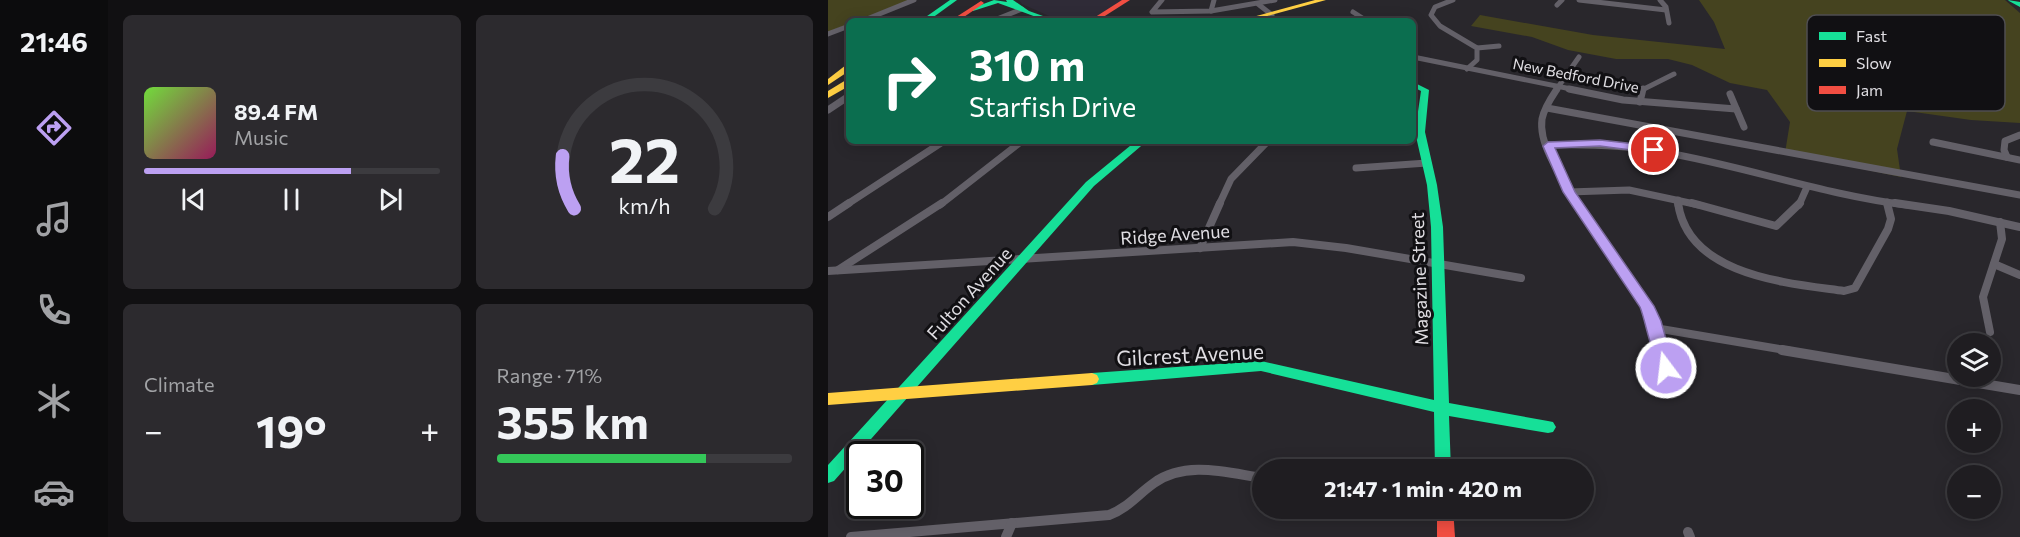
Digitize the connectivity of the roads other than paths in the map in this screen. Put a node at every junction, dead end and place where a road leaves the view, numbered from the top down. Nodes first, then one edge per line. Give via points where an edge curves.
1 (914, 0) edge
2 (935, 0) edge
3 (954, 0) edge
4 (986, 0) edge
5 (1009, 0) edge
6 (1127, 0) edge
7 (1162, 0) edge
8 (1214, 0) edge
9 (1275, 0) edge
10 (1323, 0) edge
11 (1335, 0) edge
12 (1453, 0) edge
13 (1562, 0) edge
14 (1579, 0) edge
15 (1660, 0) edge
16 (2011, 0) edge
17 (971, 4) edge
18 (1258, 4) junction
19 (1557, 5) dead end
20 (2020, 5) edge
21 (1021, 8) junction
22 (1666, 9) junction
23 (1211, 11) junction
24 (1353, 12) dead end
25 (869, 18) edge
26 (916, 18) edge
27 (927, 18) edge
28 (944, 18) edge
29 (956, 18) edge
30 (999, 18) edge
31 (1046, 18) edge
32 (1097, 18) edge
33 (1272, 18) edge
34 (1276, 18) edge
35 (1276, 18) edge
36 (1362, 18) edge
37 (1669, 23) dead end
38 (846, 27) edge
39 (828, 34) edge
40 (1500, 46) dead end
41 (1477, 48) junction
42 (1579, 57) dead end
43 (1416, 58) edge
44 (1467, 69) junction
45 (846, 71) edge
46 (1674, 74) dead end
47 (828, 84) edge
48 (846, 86) edge
49 (1419, 86) edge
50 (1559, 88) junction
51 (1730, 93) dead end
52 (828, 96) edge
53 (846, 98) edge
54 (1640, 102) junction
55 (1547, 108) junction
56 (1736, 109) junction
57 (828, 110) edge
58 (1744, 127) dead end
59 (2020, 135) edge
60 (1933, 142) dead end
61 (939, 144) edge
62 (1018, 144) edge
63 (1138, 144) edge
64 (1265, 144) edge
65 (1548, 146) junction
66 (2007, 157) junction
67 (2020, 160) edge
68 (1427, 163) junction
69 (1356, 168) dead end
70 (1807, 187) junction
71 (1569, 192) junction
72 (2020, 195) edge
73 (1678, 200) junction
74 (1887, 202) junction
75 (828, 217) edge
76 (2000, 222) junction
77 (2020, 227) edge
78 (1200, 248) junction
79 (1024, 259) junction
80 (1438, 264) junction
81 (1994, 264) junction
82 (833, 271) edge
83 (2020, 275) edge
84 (1521, 278) dead end
85 (1655, 328) junction
86 (1990, 332) dead end
87 (1666, 368) dead end
88 (2020, 390) edge
89 (902, 394) junction
90 (828, 399) edge
91 (1441, 408) junction
92 (1548, 427) dead end
93 (1443, 459) edge
94 (828, 476) edge
95 (1252, 477) edge
96 (1445, 519) edge
97 (1012, 523) junction
98 (851, 537) edge
99 (1006, 537) edge
100 (1446, 537) edge

1 - 25 street
2 - 26 main road
3 - 27 main road
4 - 17 main road
5 - 21 main road
6 - 32 main road
7 - 23 street via 1152,12
8 - 23 street
9 - 18 street
10 - 34 main road
11 - 35 main road
12 - 41 street via 1435,7 1432,18
13 - 19 street
14 - 22 street
15 - 22 street
16 - 20 main road
17 - 21 main road via 995,1
17 - 28 main road
17 - 29 main road
18 - 23 street
18 - 33 street
21 - 30 street
21 - 31 main road
22 - 37 street
24 - 36 street
38 - 39 street
40 - 41 street
41 - 44 street via 1477,60
42 - 50 street
43 - 44 street, New Bedford Drive
44 - 50 street, New Bedford Drive
45 - 47 main road
46 - 54 street via 1643,88
48 - 52 main road
49 - 68 main road, Magazine Street via 1420,132
50 - 54 street, New Bedford Drive
50 - 55 street
51 - 56 street
53 - 57 street
54 - 56 street, New Bedford Drive
55 - 65 street via 1541,126
55 - 72 street
56 - 58 street
59 - 66 street via 2005,141
60 - 66 street
61 - 75 street
62 - 82 street via 941,204
63 - 79 main road, Fulton Avenue via 1100,174
64 - 78 street via 1232,178
65 - 70 street via 1631,146
65 - 71 street
66 - 67 street
68 - 69 street
68 - 80 main road, Magazine Street via 1435,204
70 - 73 street via 1805,198 1776,226
70 - 74 street
71 - 73 street via 1616,189
71 - 85 street via 1629,277
73 - 74 street via 1680,217 1689,231 1728,266 1762,279 1844,291 1854,288 1888,229 1891,219
74 - 76 street
76 - 77 street
76 - 81 street via 2002,238
78 - 79 street, Ridge Avenue
78 - 80 street, Ridge Avenue via 1299,242
79 - 82 street, Ridge Avenue
79 - 89 main road, Fulton Avenue
80 - 84 street, Ridge Avenue
80 - 91 main road, Magazine Street
81 - 83 street
81 - 86 street via 1983,297
85 - 87 street
85 - 88 street
89 - 90 main road, Gilcrest Avenue
89 - 91 main road, Gilcrest Avenue via 1261,366
89 - 94 main road, Fulton Avenue
91 - 92 main road, Gilcrest Avenue
91 - 93 main road, Magazine Street
95 - 97 street via 1181,468 1154,483 1118,512
96 - 100 main road
97 - 98 street
97 - 99 street

